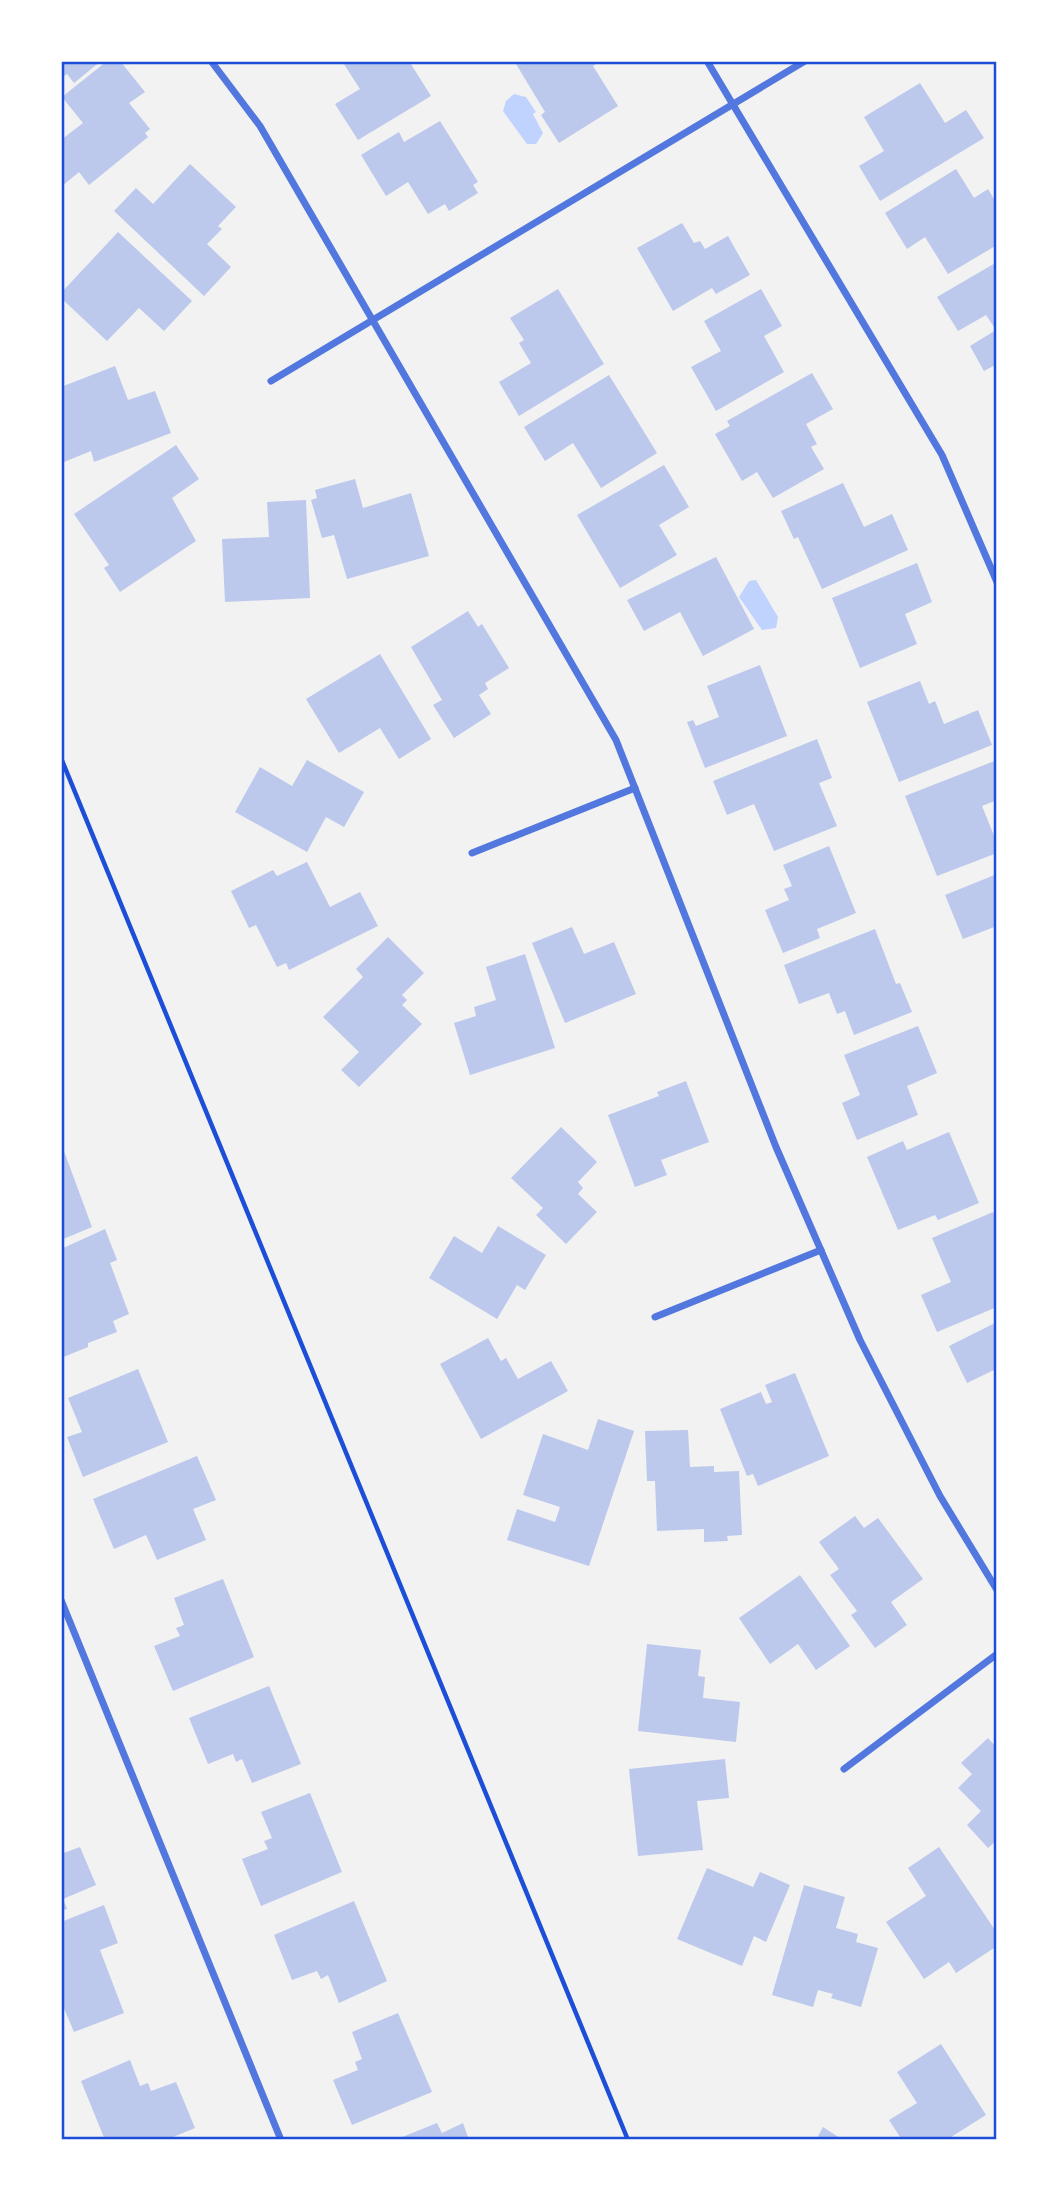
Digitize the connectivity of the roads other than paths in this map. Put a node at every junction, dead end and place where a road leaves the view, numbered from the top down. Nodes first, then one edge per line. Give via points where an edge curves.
1 (211, 61) edge
2 (708, 61) edge
3 (805, 61) edge
4 (732, 103) junction
5 (372, 320) junction
6 (271, 381) dead end
7 (997, 582) edge
8 (635, 788) junction
9 (472, 853) dead end
10 (821, 1250) junction
11 (655, 1317) dead end
12 (997, 1590) edge
13 (61, 1601) edge
14 (997, 1654) edge
15 (844, 1769) dead end
16 (281, 2140) edge

1 - 5 street via 260,126
2 - 4 street
3 - 4 street
4 - 5 street
4 - 7 street via 942,455
5 - 6 street
5 - 8 street via 616,740
8 - 9 street
8 - 10 street
10 - 11 street
10 - 12 street via 860,1340 940,1496
13 - 16 street
14 - 15 street

